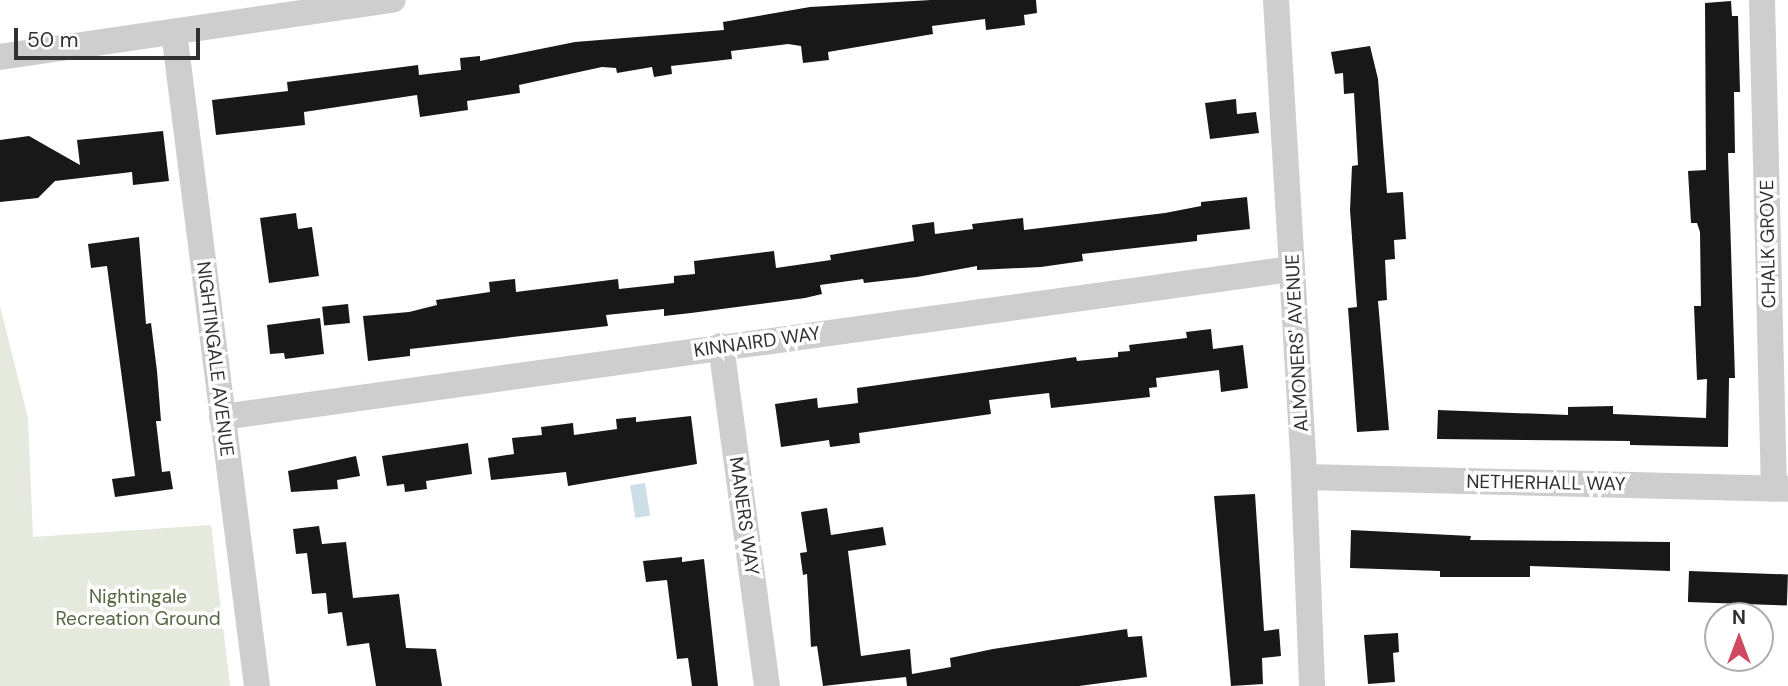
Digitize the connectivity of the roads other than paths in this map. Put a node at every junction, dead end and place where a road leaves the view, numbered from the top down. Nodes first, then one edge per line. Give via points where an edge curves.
1 (393, 0) edge
2 (1276, 0) edge
3 (1762, 0) edge
4 (174, 32) junction
5 (0, 57) edge
6 (1292, 269) junction
7 (721, 346) junction
8 (222, 417) junction
9 (1304, 477) junction
10 (1781, 489) edge
11 (257, 686) edge
12 (767, 686) edge
13 (1311, 686) edge

1 - 4 street
2 - 6 street, ALMONERS' AVENUE
3 - 10 street, CHALK GROVE
4 - 5 street
4 - 8 street, NIGHTINGALE AVENUE
6 - 7 street, KINNAIRD WAY
6 - 9 street, ALMONERS' AVENUE
7 - 8 street, KINNAIRD WAY
7 - 12 street, MANERS WAY
8 - 11 street, NIGHTINGALE AVENUE
9 - 10 street, NETHERHALL WAY
9 - 13 street, ALMONERS' AVENUE

